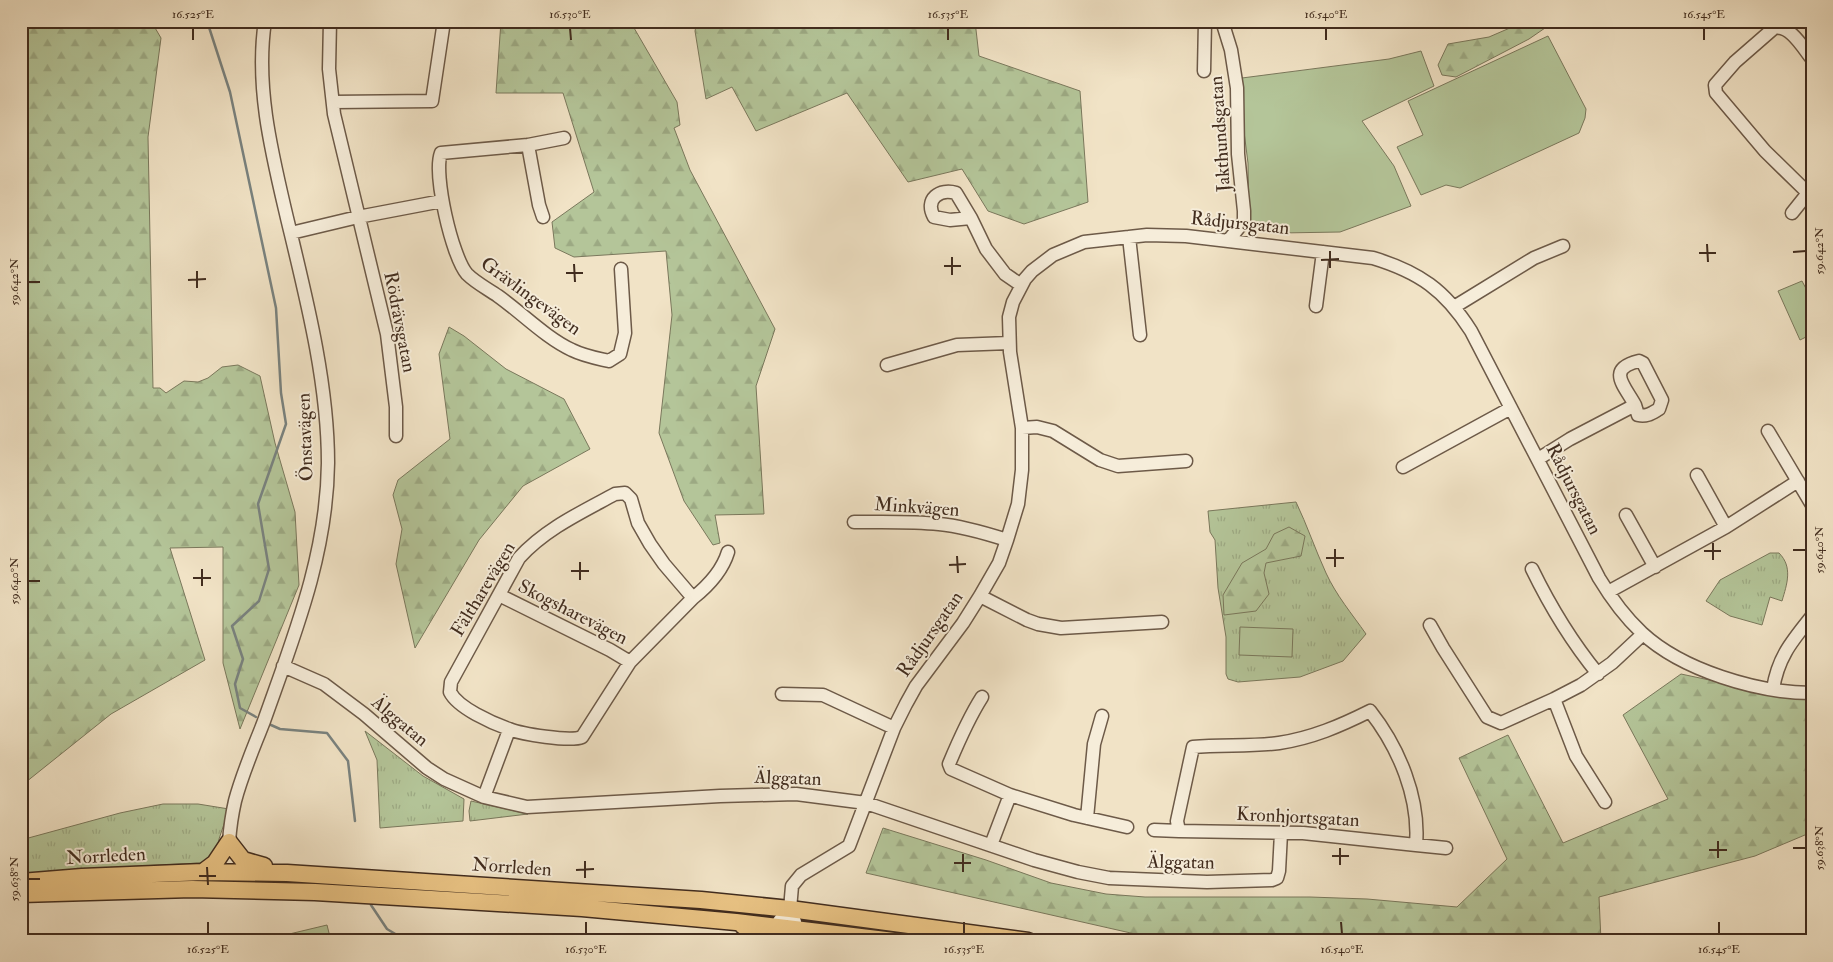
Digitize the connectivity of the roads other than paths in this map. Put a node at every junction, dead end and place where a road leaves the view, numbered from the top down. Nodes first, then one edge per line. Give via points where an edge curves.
1 (264, 21) edge
2 (330, 21) edge
3 (444, 21) edge
4 (1205, 21) edge
5 (1222, 21) edge
6 (1812, 59) edge
7 (1204, 71) dead end
8 (332, 102) junction
9 (564, 138) dead end
10 (528, 145) junction
11 (1810, 191) edge
12 (442, 201) junction
13 (1792, 213) dead end
14 (358, 217) junction
15 (543, 217) dead end
16 (970, 218) dead end
17 (291, 233) junction
18 (1129, 236) junction
19 (1228, 241) junction
20 (1563, 246) dead end
21 (1323, 252) junction
22 (621, 269) dead end
23 (1021, 285) junction
24 (1316, 306) dead end
25 (1454, 306) junction
26 (1140, 335) dead end
27 (1009, 343) junction
28 (887, 365) dead end
29 (1635, 405) dead end
30 (1510, 408) junction
31 (1022, 428) junction
32 (1768, 431) dead end
33 (396, 436) dead end
34 (1538, 459) junction
35 (1186, 461) dead end
36 (1403, 467) dead end
37 (1697, 475) dead end
38 (1798, 481) junction
39 (1812, 505) edge
40 (1626, 515) dead end
41 (854, 522) dead end
42 (1726, 527) junction
43 (1007, 540) junction
44 (728, 552) dead end
45 (1655, 567) junction
46 (1532, 568) dead end
47 (1608, 592) junction
48 (499, 595) junction
49 (980, 596) junction
50 (693, 598) junction
51 (1812, 616) edge
52 (1162, 622) dead end
53 (1430, 625) dead end
54 (1643, 634) junction
55 (630, 662) junction
56 (283, 666) junction
57 (1598, 674) junction
58 (1773, 689) junction
59 (1812, 693) edge
60 (782, 694) dead end
61 (982, 697) dead end
62 (1554, 699) junction
63 (1102, 716) dead end
64 (894, 728) junction
65 (509, 730) junction
66 (1010, 795) junction
67 (484, 797) junction
68 (1605, 802) dead end
69 (866, 803) junction
70 (1086, 818) junction
71 (1128, 827) dead end
72 (1154, 830) dead end
73 (1178, 831) junction
74 (1281, 833) junction
75 (228, 842) junction
76 (991, 845) junction
77 (1416, 845) junction
78 (1446, 848) dead end
79 (228, 871) junction
80 (202, 872) junction
81 (287, 873) junction
82 (21, 882) edge
83 (227, 889) junction
84 (21, 894) edge
85 (790, 909) junction
86 (736, 922) junction
87 (777, 934) edge
88 (801, 935) edge
89 (766, 941) edge
90 (894, 941) edge
91 (1028, 941) edge

1 - 17 street, Önstavägen via 264,101 271,151
2 - 8 street, Rödrävsgatan
3 - 8 street via 432,101
4 - 7 street
5 - 19 street, Jakthundsgatan via 1237,88 1238,154 1244,211 1244,220
6 - 11 street via 1786,29 1774,28 1735,62 1715,85 1716,93 1765,150
8 - 14 street, Rödrävsgatan
9 - 10 street, Grävlingevägen
10 - 12 street, Grävlingevägen via 441,153 438,158
10 - 15 street
11 - 13 street
12 - 14 street
12 - 22 street, Grävlingevägen via 457,256 467,274 563,345 585,355 609,361 620,354 625,333
14 - 17 street
14 - 33 street, Rödrävsgatan via 387,334 396,407
16 - 23 street via 986,249 1005,274
17 - 56 street, Önstavägen via 318,358 328,463 321,536 313,575
18 - 19 street, Rådjursgatan via 1186,236
18 - 23 street, Rådjursgatan via 1084,242 1053,255 1032,271
18 - 26 street
19 - 21 street, Rådjursgatan
20 - 25 street via 1534,258
21 - 24 street
21 - 25 street, Rådjursgatan via 1373,258 1396,265 1430,284
23 - 27 street, Rådjursgatan via 1009,317
25 - 30 street, Rådjursgatan via 1471,331
27 - 28 street via 957,345
27 - 31 street, Rådjursgatan
29 - 34 street
30 - 34 street, Rådjursgatan
30 - 36 street
31 - 35 street via 1053,430 1100,460 1118,466
31 - 43 street, Rådjursgatan via 1018,504
32 - 38 street
34 - 47 street, Rådjursgatan
37 - 42 street
38 - 39 street
38 - 42 street
40 - 45 street
41 - 43 street, Minkvägen via 941,524
42 - 45 street
43 - 49 street, Rådjursgatan via 999,563
44 - 50 street, Fältharevägen via 715,578
45 - 47 street
46 - 57 street via 1562,624
47 - 54 street, Rådjursgatan
48 - 50 street, Fältharevägen via 528,547 615,494 624,493 631,499 638,523 650,544
48 - 55 street, Skogsharevägen
48 - 65 street, Fältharevägen via 450,682 450,692 470,712
49 - 52 street via 1027,620 1061,628
49 - 64 street, Rådjursgatan via 916,686
50 - 55 street, Fältharevägen
51 - 58 street via 1782,656
53 - 62 street via 1487,717 1495,722 1505,722
54 - 57 street
54 - 58 street, Rådjursgatan via 1663,650 1700,668
55 - 65 street, Fältharevägen via 582,737 576,740
56 - 67 street, Älggatan via 324,684 427,768
56 - 75 street, Önstavägen via 236,799
57 - 62 street
58 - 59 street, Rådjursgatan
60 - 64 street via 824,695
61 - 66 street via 969,716 949,764 951,769
62 - 68 street via 1576,756
63 - 70 street via 1094,744
64 - 69 street, Rådjursgatan
65 - 67 street
66 - 70 street
66 - 76 street
67 - 69 street, Älggatan via 527,807 796,794
69 - 76 street, Älggatan
69 - 85 street, Rådjursgatan via 849,846 801,875 792,886
70 - 71 street
72 - 73 street, Kronhjortsgatan
73 - 74 street, Kronhjortsgatan
73 - 77 street via 1177,821 1193,747 1298,739 1317,735 1370,711 1397,755 1407,780 1416,813
74 - 76 street, Älggatan via 1279,871 1277,878 1272,880 1207,882 1109,878 1078,872
74 - 77 street, Kronhjortsgatan
75 - 79 main road
75 - 80 main road via 215,863
75 - 81 main road via 243,860 258,866 277,867
77 - 78 street, Kronhjortsgatan
79 - 80 main road, Norrleden
79 - 81 main road, Norrleden
79 - 83 main road
80 - 82 main road, Norrleden
81 - 85 main road, Norrleden via 601,892
83 - 84 main road, Norrleden
83 - 86 main road, Norrleden via 582,908
85 - 87 street via 778,921
85 - 88 street
85 - 91 main road, Norrleden
86 - 87 main road, Norrleden
86 - 89 main road
87 - 88 main road, Norrleden
88 - 90 main road, Norrleden

